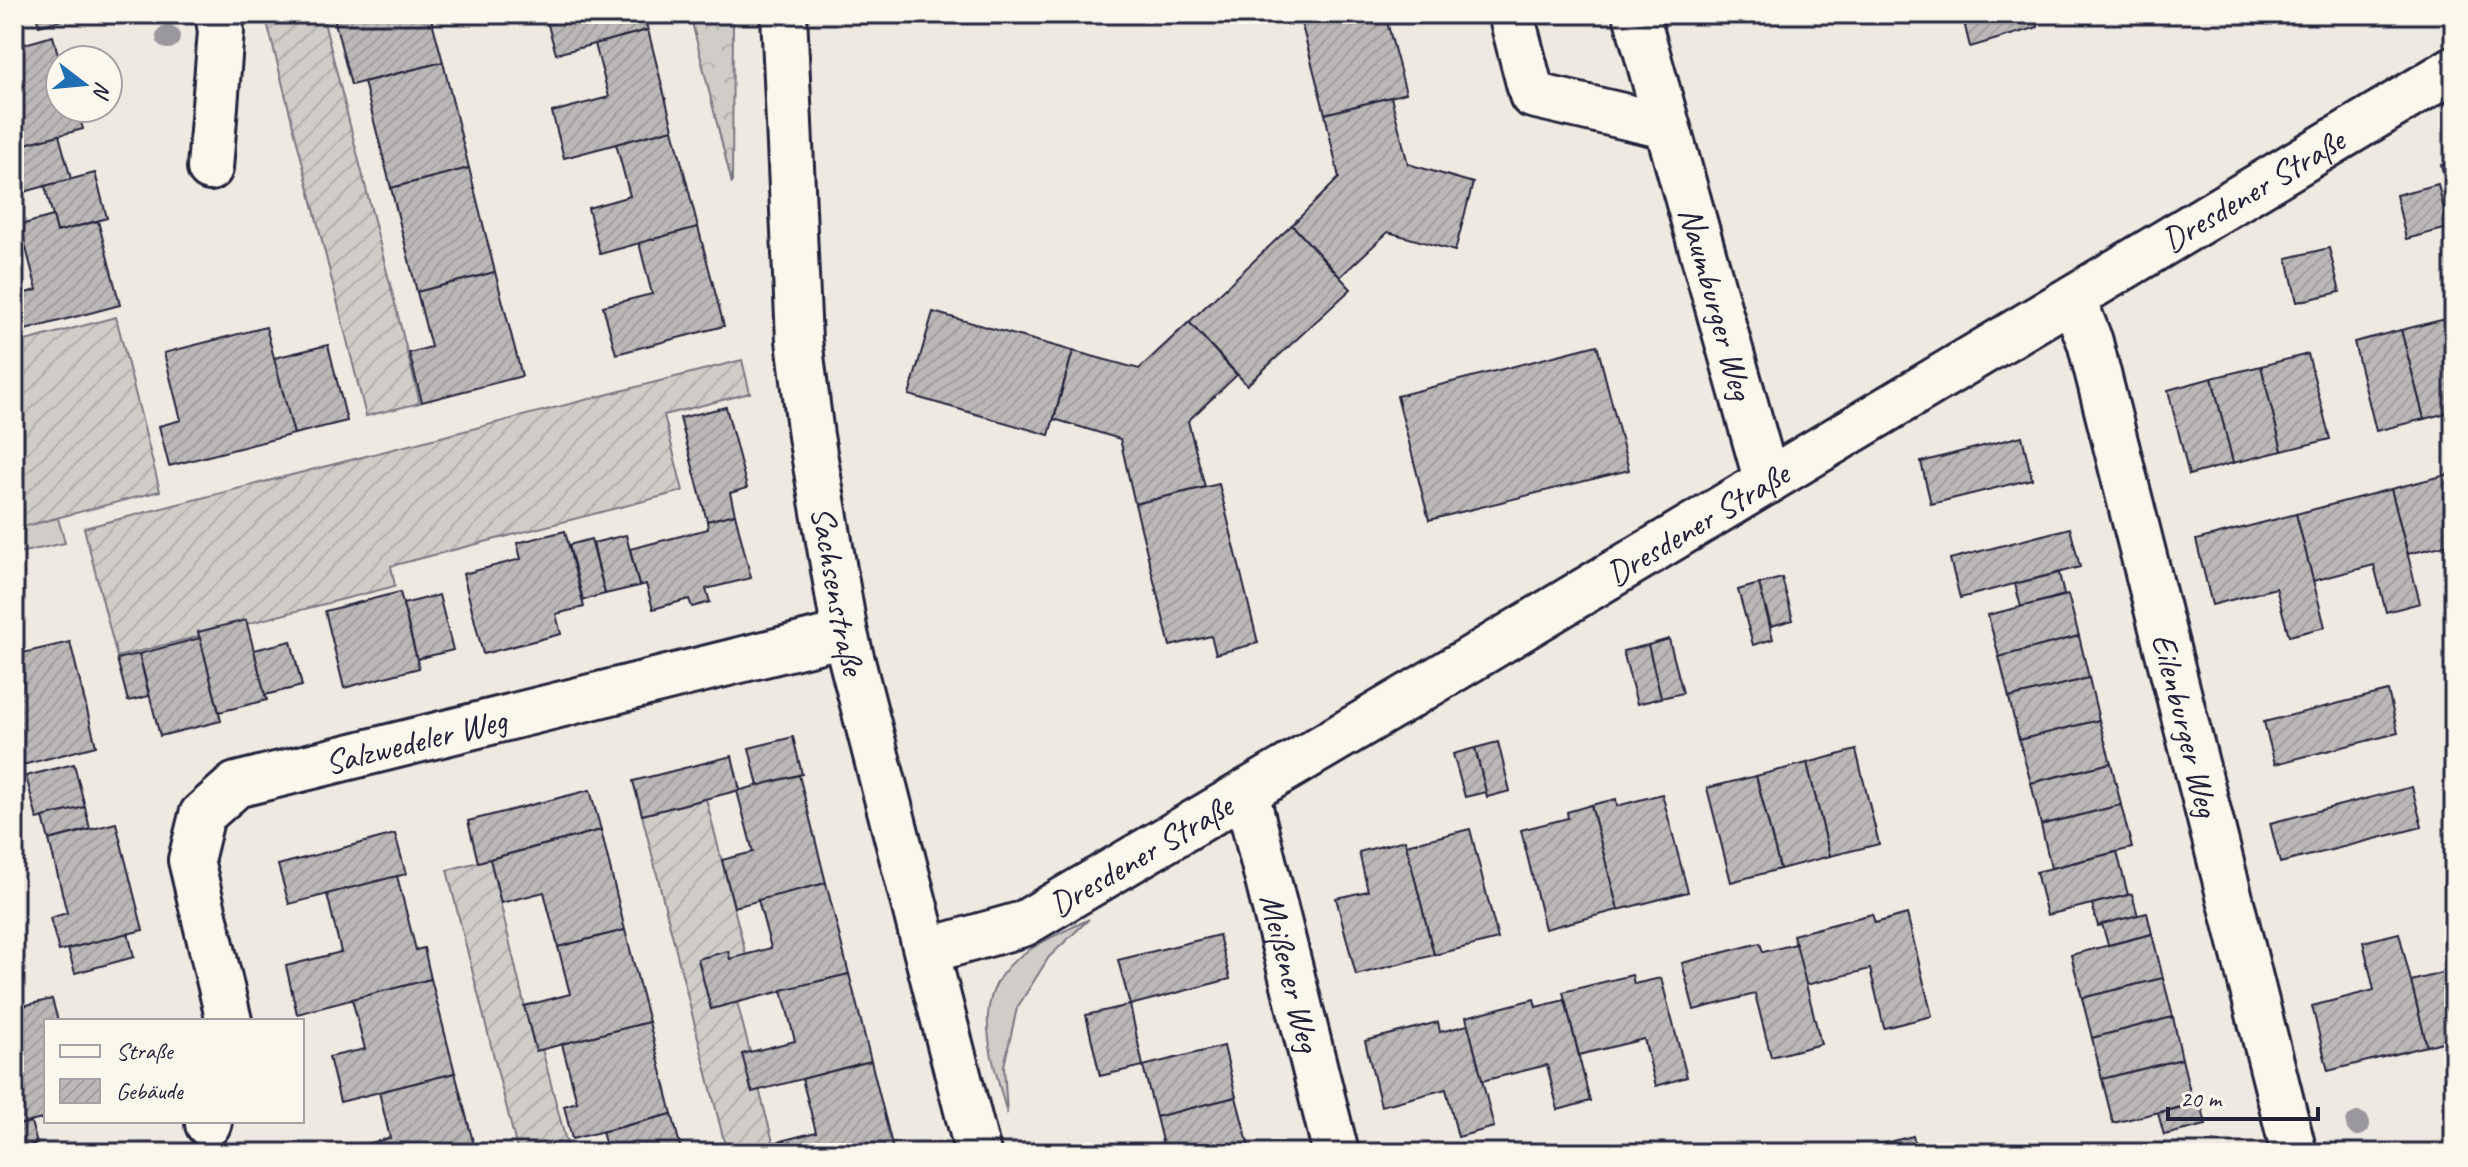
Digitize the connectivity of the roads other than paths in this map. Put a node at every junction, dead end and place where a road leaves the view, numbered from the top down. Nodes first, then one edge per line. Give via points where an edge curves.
1 (218, 14) edge
2 (784, 14) edge
3 (1511, 14) edge
4 (1636, 14) edge
5 (2454, 69) edge
6 (1666, 126) junction
7 (210, 168) dead end
8 (2073, 298) junction
9 (1767, 482) junction
10 (845, 634) junction
11 (1246, 792) junction
12 (927, 951) junction
13 (229, 1019) edge
14 (978, 1153) edge
15 (1336, 1153) edge
16 (2294, 1153) edge

1 - 7 street
2 - 10 street, Sachsenstraße via 799,340
3 - 6 street via 1532,95
4 - 6 street, Naumburger Weg
5 - 8 street, Dresdener Straße
6 - 9 street, Naumburger Weg
8 - 9 street, Dresdener Straße
8 - 16 street, Eilenburger Weg via 2105,399
9 - 11 street, Dresdener Straße
10 - 12 street, Sachsenstraße
10 - 13 street, Salzwedeler Weg via 236,785 202,815 191,860
11 - 12 street, Dresdener Straße via 1023,924
11 - 15 street, Meißener Weg
12 - 14 street, Sachsenstraße

